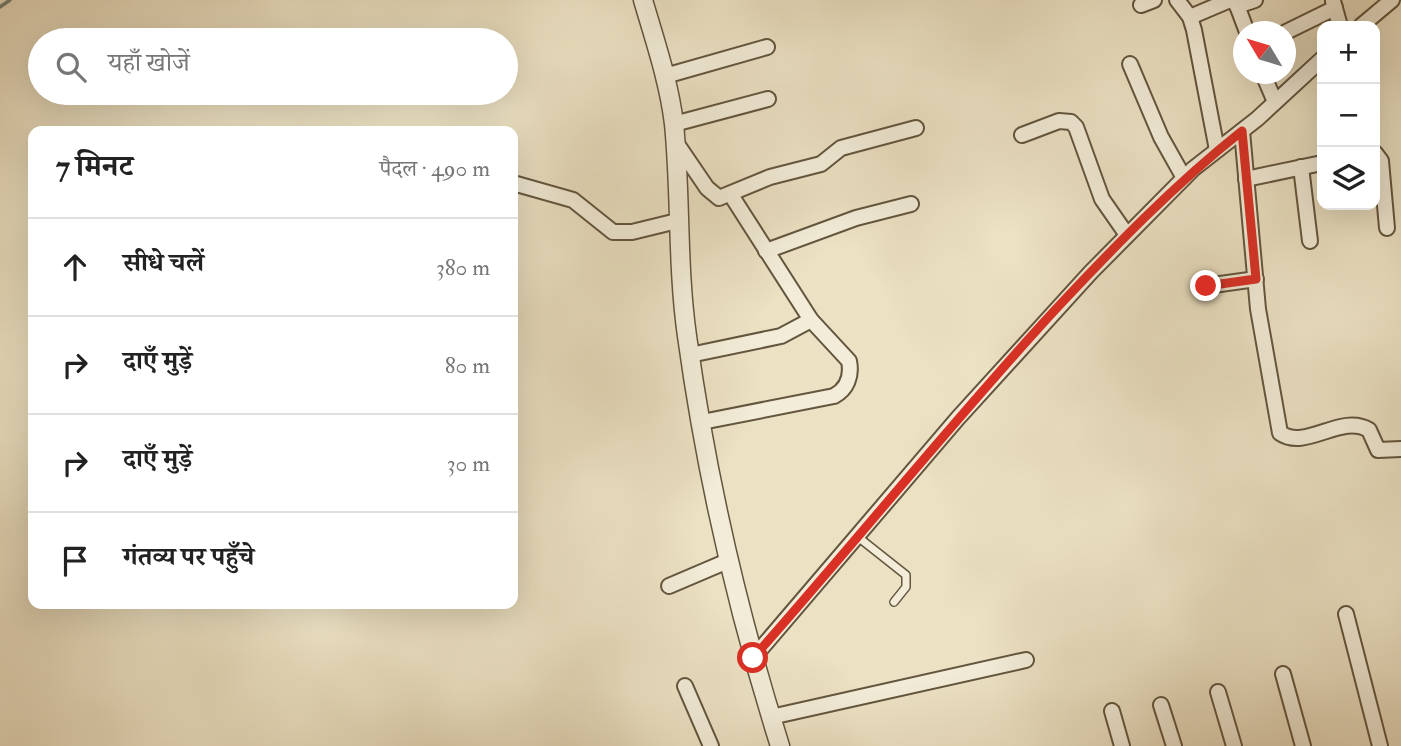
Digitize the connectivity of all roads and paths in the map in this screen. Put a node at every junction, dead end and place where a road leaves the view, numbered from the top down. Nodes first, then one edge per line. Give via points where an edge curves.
1 (643, 0) edge
2 (1177, 0) edge
3 (1255, 0) edge
4 (1392, 0) edge
5 (1234, 2) edge
6 (1334, 4) edge
7 (1190, 17) junction
8 (1242, 21) edge
9 (1339, 21) edge
10 (1366, 21) edge
11 (1296, 26) edge
12 (767, 47) dead end
13 (1130, 64) dead end
14 (1317, 64) edge
15 (664, 76) junction
16 (1268, 84) edge
17 (768, 99) dead end
18 (1275, 102) junction
19 (916, 128) dead end
20 (1242, 131) junction
21 (674, 132) junction
22 (1023, 135) dead end
23 (1217, 150) junction
24 (1380, 160) edge
25 (1317, 164) edge
26 (1301, 167) junction
27 (1184, 178) junction
28 (1247, 179) junction
29 (518, 184) edge
30 (731, 195) junction
31 (911, 204) dead end
32 (677, 221) junction
33 (1387, 228) dead end
34 (1127, 235) junction
35 (1310, 240) dead end
36 (766, 251) junction
37 (1256, 279) junction
38 (1206, 286) dead end
39 (811, 320) junction
40 (690, 355) junction
41 (702, 422) junction
42 (1401, 449) edge
43 (856, 536) junction
44 (730, 560) junction
45 (669, 586) dead end
46 (894, 602) dead end
47 (1346, 614) dead end
48 (753, 658) junction
49 (1026, 660) dead end
50 (1283, 674) dead end
51 (685, 686) dead end
52 (1218, 692) dead end
53 (1161, 705) dead end
54 (1112, 711) dead end
55 (771, 717) junction
56 (711, 746) edge
57 (780, 746) edge
58 (1122, 746) edge
59 (1174, 746) edge
60 (1234, 746) edge
61 (1303, 746) edge
62 (1380, 746) edge

1 - 15 street
2 - 7 street
3 - 5 street
4 - 10 street
5 - 7 street
5 - 8 street
6 - 9 street
6 - 11 street
7 - 23 street
12 - 15 street
13 - 27 street
14 - 18 street
15 - 21 street
16 - 18 street
17 - 21 street
18 - 20 street
19 - 30 street via 841,148 821,164 770,177
20 - 23 street
20 - 28 street
21 - 30 street via 713,194 719,198
21 - 32 street
22 - 34 street via 1059,121 1071,122 1102,199
23 - 27 street
24 - 33 street
25 - 26 street
26 - 28 street
26 - 35 street
27 - 34 street
28 - 37 street
29 - 32 street via 573,200 613,232
30 - 36 street
31 - 36 street via 856,218
32 - 40 street
34 - 43 street
36 - 39 street
37 - 38 street
37 - 42 street via 1280,433 1294,439 1354,425 1368,430 1378,450
39 - 40 street via 782,337
39 - 41 street via 849,361 849,377 841,392 815,402
40 - 41 street
41 - 44 street
43 - 46 lane via 906,575 906,587
43 - 48 street
44 - 45 street
44 - 48 street
47 - 62 street
48 - 55 street
49 - 55 street
50 - 61 street
51 - 56 street
52 - 60 street
53 - 59 street
54 - 58 street
55 - 57 street

